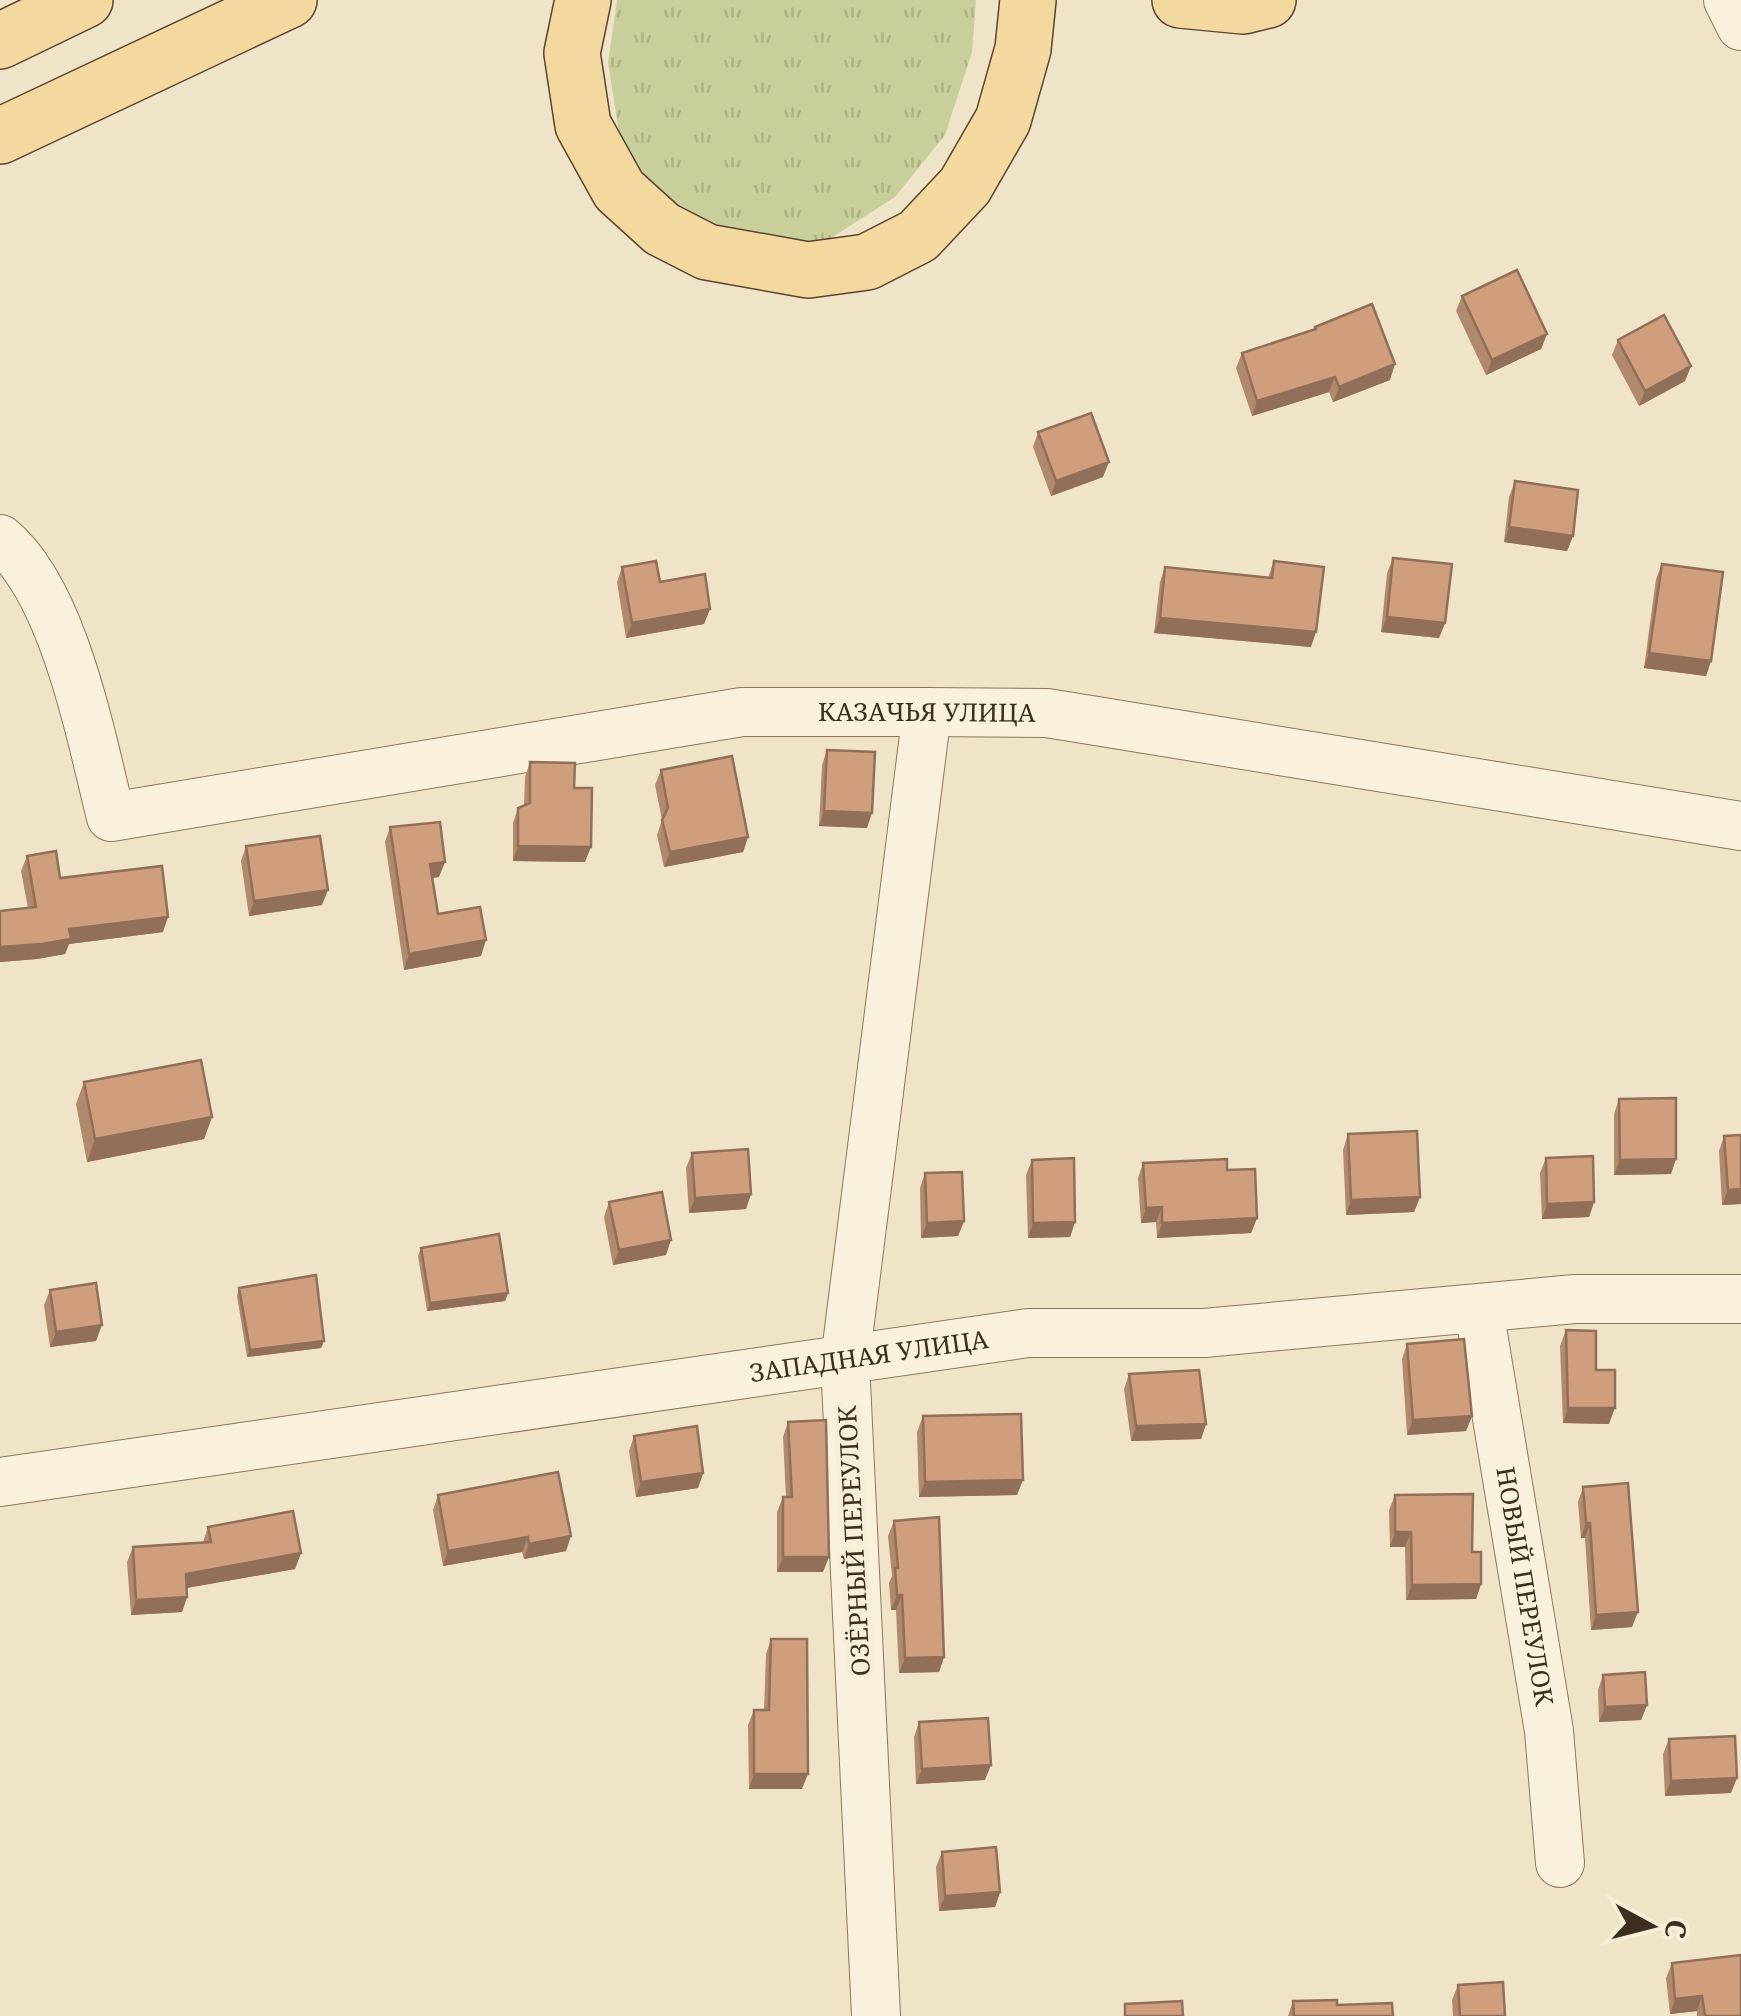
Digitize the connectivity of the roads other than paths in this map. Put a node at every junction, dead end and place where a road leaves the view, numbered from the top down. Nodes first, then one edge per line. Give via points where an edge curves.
1 (85, 0) edge
2 (290, 0) edge
3 (583, 0) edge
4 (1028, 0) edge
5 (1180, 0) edge
6 (1268, 0) edge
7 (1728, 0) edge
8 (1741, 26) edge
9 (0, 41) edge
10 (0, 136) edge
11 (0, 539) edge
12 (926, 712) junction
13 (1741, 826) edge
14 (1741, 1300) edge
15 (1479, 1310) junction
16 (845, 1361) junction
17 (0, 1482) edge
18 (1560, 1863) dead end
19 (876, 2016) edge

1 - 9 main road
2 - 10 main road
3 - 4 main road via 572,53 583,125 620,190 662,229 707,252 808,270 867,262 918,236 964,186 1002,120 1023,49
5 - 6 main road via 1243,6
7 - 8 street
11 - 12 street, КАЗАЧЬЯ УЛИЦА via 17,552 56,622 111,817 742,712
12 - 13 street, КАЗАЧЬЯ УЛИЦА via 1048,713
12 - 16 street, ОЗЁРНЫЙ ПЕРЕУЛОК
14 - 15 street, ЗАПАДНАЯ УЛИЦА via 1575,1299
15 - 16 street, ЗАПАДНАЯ УЛИЦА via 1204,1333 1028,1333
15 - 18 street, НОВЫЙ ПЕРЕУЛОК via 1549,1731
16 - 17 street, ЗАПАДНАЯ УЛИЦА
16 - 19 street, ОЗЁРНЫЙ ПЕРЕУЛОК

